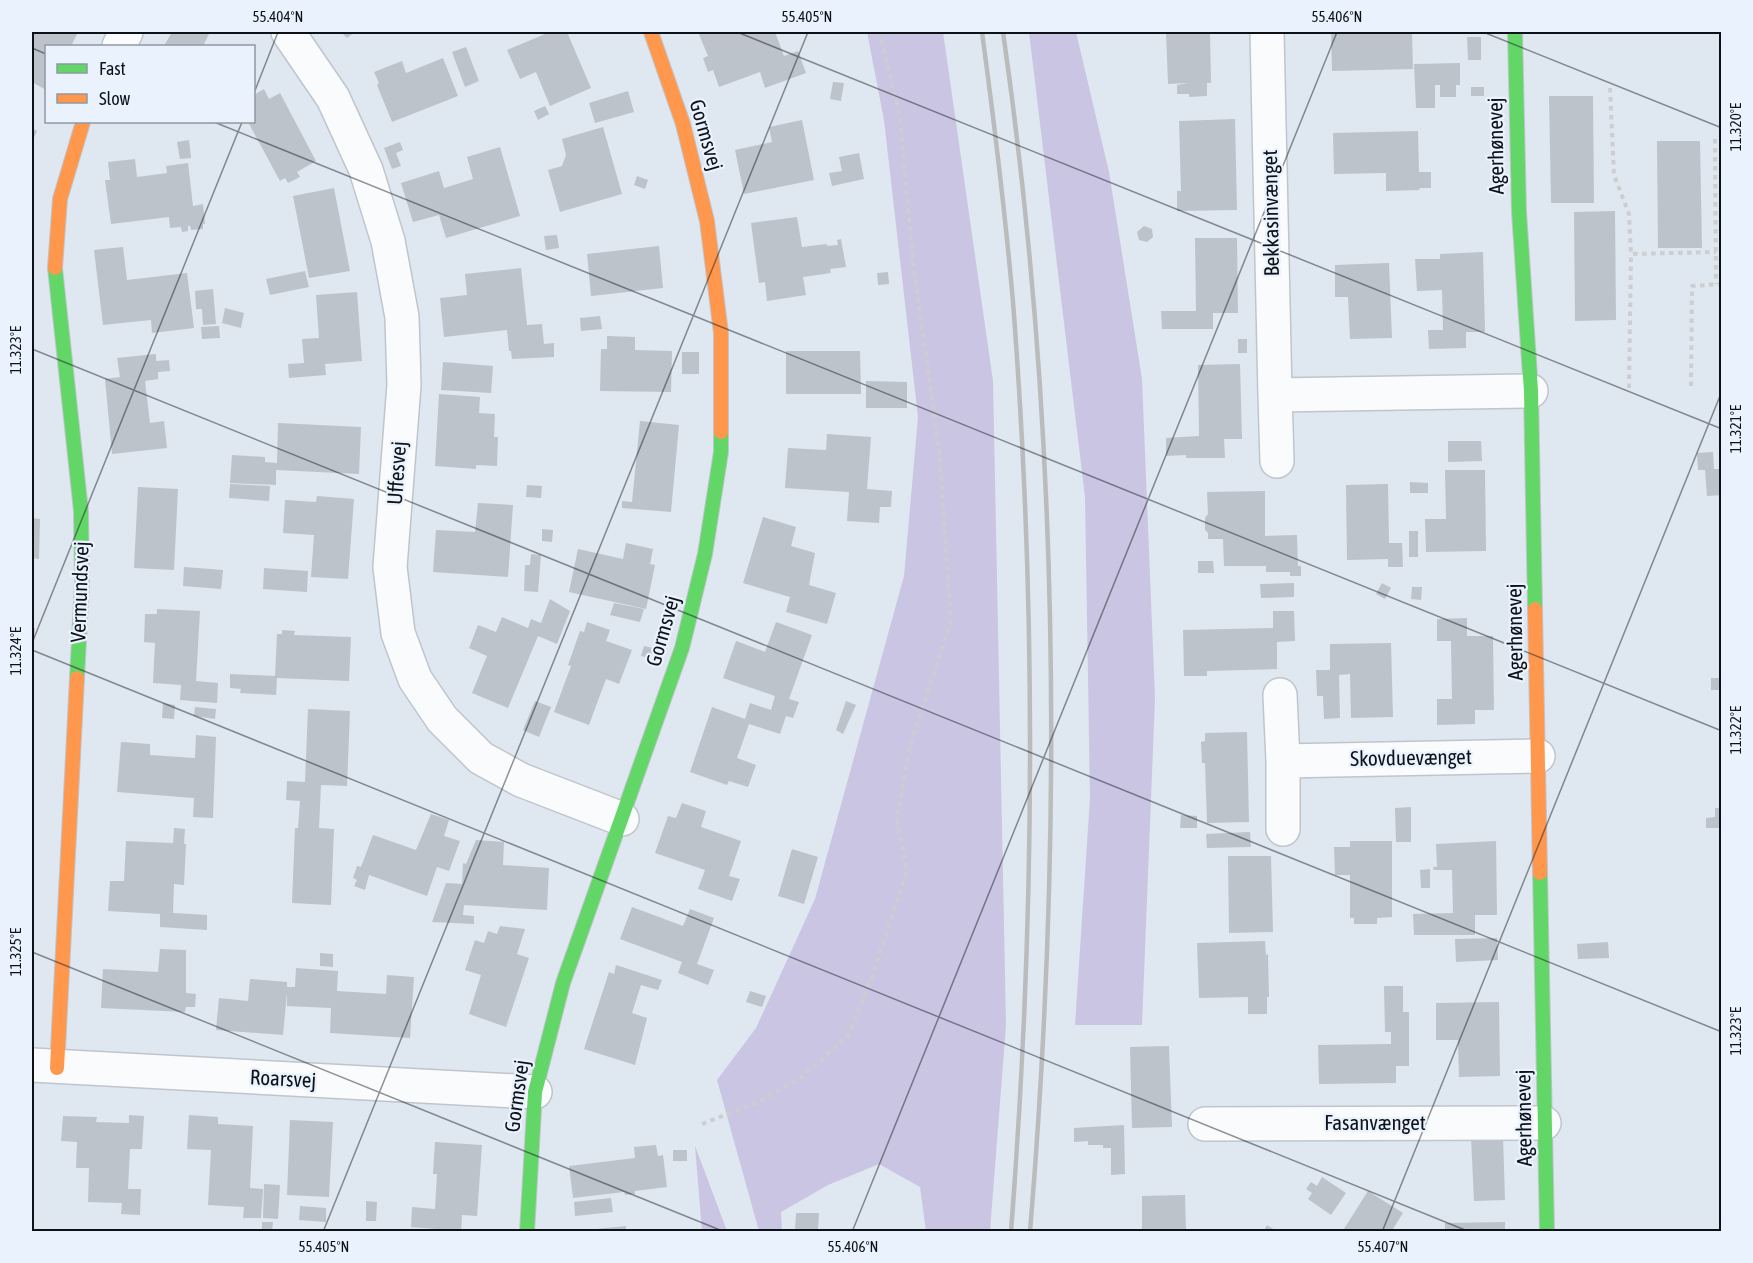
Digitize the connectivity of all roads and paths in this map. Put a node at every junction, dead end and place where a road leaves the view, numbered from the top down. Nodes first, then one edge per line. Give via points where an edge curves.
1 (288, 32) edge
2 (651, 32) edge
3 (880, 32) edge
4 (1267, 32) edge
5 (1515, 32) edge
6 (1610, 88) dead end
7 (83, 123) edge
8 (1715, 139) dead end
9 (1716, 252) junction
10 (1631, 254) junction
11 (1719, 284) edge
12 (1691, 386) dead end
13 (1629, 388) dead end
14 (1531, 391) junction
15 (1275, 395) junction
16 (1277, 461) dead end
17 (1280, 695) dead end
18 (1538, 756) junction
19 (1283, 761) junction
20 (622, 819) junction
21 (1283, 829) dead end
22 (44, 1066) edge
23 (535, 1092) junction
24 (1544, 1123) junction
25 (702, 1124) dead end
26 (1205, 1124) dead end
27 (527, 1232) edge
28 (1547, 1232) edge

1 - 20 street, Uffesvej via 333,98 366,170 388,241 402,317 404,385 390,567 398,633 415,679 442,719 481,759 521,780
2 - 20 street, Gormsvej via 683,124 707,221 721,333 721,452 705,554 682,648
3 - 25 path via 900,118 913,263 939,449 951,621 909,749 897,819 907,870 848,1036 800,1079 756,1103
4 - 15 street, Bekkasinvænget
5 - 14 street, Agerhønevej via 1519,212
6 - 10 path via 1614,175 1629,214
7 - 22 street, Vermundsvej via 60,200 55,271 81,511 82,582
8 - 9 path
9 - 10 path
9 - 11 path
10 - 13 path
11 - 12 path via 1692,286
14 - 15 street
14 - 18 street, Agerhønevej
15 - 16 street, Bekkasinvænget
17 - 19 street
18 - 19 street, Skovduevænget
18 - 24 street, Agerhønevej
19 - 21 street
20 - 23 street, Gormsvej via 563,983
22 - 23 street, Roarsvej
23 - 27 street, Gormsvej
24 - 26 street, Fasanvænget
24 - 28 street, Agerhønevej

